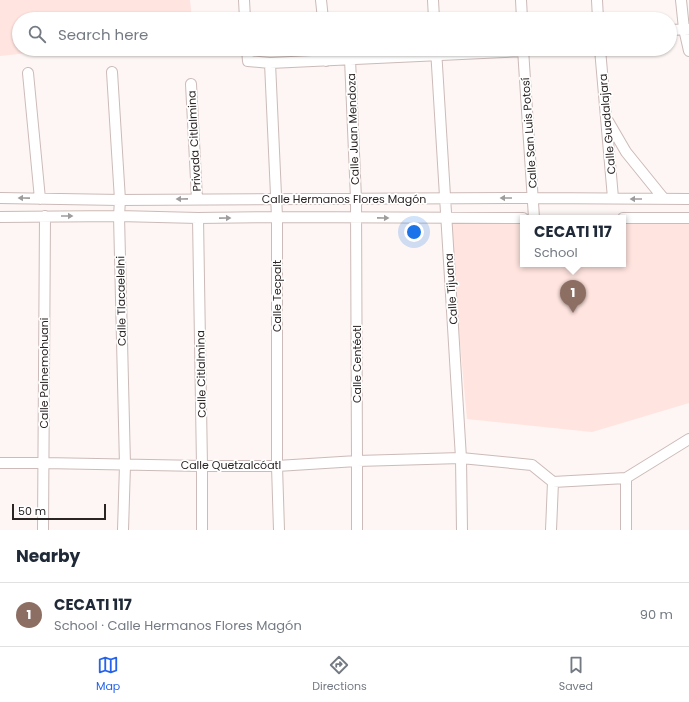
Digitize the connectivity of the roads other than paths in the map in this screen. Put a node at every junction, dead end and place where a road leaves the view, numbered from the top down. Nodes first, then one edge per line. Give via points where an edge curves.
1 (244, 0) edge
2 (322, 0) edge
3 (433, 0) edge
4 (521, 0) edge
5 (597, 0) edge
6 (681, 0) edge
7 (245, 12) edge
8 (323, 12) edge
9 (434, 12) edge
10 (522, 12) edge
11 (598, 12) edge
12 (687, 29) edge
13 (677, 30) edge
14 (689, 51) edge
15 (248, 56) edge
16 (326, 56) edge
17 (393, 56) edge
18 (436, 56) edge
19 (524, 56) edge
20 (601, 56) edge
21 (326, 60) junction
22 (350, 60) junction
23 (270, 63) junction
24 (112, 72) dead end
25 (28, 73) dead end
26 (191, 84) dead end
27 (606, 118) junction
28 (0, 198) edge
29 (40, 198) junction
30 (533, 198) junction
31 (613, 198) junction
32 (198, 199) junction
33 (356, 199) junction
34 (445, 199) junction
35 (664, 199) junction
36 (120, 200) junction
37 (277, 200) junction
38 (689, 200) edge
39 (534, 215) edge
40 (0, 216) edge
41 (44, 216) junction
42 (119, 216) junction
43 (277, 217) junction
44 (355, 217) junction
45 (198, 218) junction
46 (446, 218) junction
47 (520, 218) edge
48 (626, 218) edge
49 (689, 218) edge
50 (689, 439) edge
51 (461, 458) junction
52 (357, 462) junction
53 (44, 463) junction
54 (0, 464) edge
55 (125, 464) junction
56 (202, 466) junction
57 (277, 466) junction
58 (626, 478) junction
59 (553, 482) junction
60 (43, 530) edge
61 (123, 530) edge
62 (202, 530) edge
63 (279, 530) edge
64 (357, 530) edge
65 (462, 530) edge
66 (552, 530) edge
67 (626, 530) edge

1 - 7 street
2 - 8 street
3 - 9 street
4 - 10 street
5 - 11 street
6 - 12 street
12 - 13 street
12 - 14 street
15 - 23 street via 248,61
16 - 21 street
17 - 22 street
18 - 34 street, Calle Tijuana
19 - 30 street, Calle San Luis Potosí
20 - 27 street, Calle Guadalajara
21 - 22 street
21 - 23 street
22 - 33 street, Calle Juan Mendoza
23 - 37 street, Calle Tecpalt
24 - 36 street, Calle Tlacaelelni
25 - 29 street
26 - 32 street, Privada Citlalmina
27 - 31 street, Calle Guadalajara
27 - 35 street via 626,152
29 -> 28 street, Calle Hermanos Flores Magón
29 - 36 street, Calle Hermanos Flores Magón
30 - 31 street, Calle Hermanos Flores Magón
30 -> 34 street, Calle Hermanos Flores Magón
30 - 39 street, Calle San Luis Potosí
35 -> 31 street, Calle Hermanos Flores Magón
32 -> 36 street, Calle Hermanos Flores Magón
32 - 37 street, Calle Hermanos Flores Magón
33 - 34 street, Calle Hermanos Flores Magón
33 - 37 street, Calle Hermanos Flores Magón
33 - 44 street, Calle Centéotl
34 - 46 street, Calle Tijuana
35 - 38 street, Calle Hermanos Flores Magón
36 - 42 street, Calle Tlacaelelni
37 - 43 street, Calle Tecpalt
40 - 41 street, Calle Hermanos Flores Magón
41 -> 42 street, Calle Hermanos Flores Magón
41 - 53 street, Calle Palnemohuani
42 - 45 street, Calle Hermanos Flores Magón
42 - 55 street, Calle Tlacaelelni
43 - 44 street, Calle Hermanos Flores Magón
45 -> 43 street, Calle Hermanos Flores Magón
43 - 57 street, Calle Tecpalt
44 -> 46 street, Calle Hermanos Flores Magón
44 - 52 street, Calle Centéotl
45 - 56 street, Calle Citlalmina
46 - 47 street, Calle Hermanos Flores Magón
46 - 51 street, Calle Tijuana
48 - 49 street
50 - 58 street
51 - 52 street, Calle Quetzalcóatl
51 - 59 street, Calle Quetzalcóatl via 532,465
51 - 65 street, Calle Tijuana
52 - 57 street, Calle Quetzalcóatl
52 - 64 street, Calle Centéotl
53 - 54 street, Calle Quetzalcóatl
53 - 55 street, Calle Quetzalcóatl
53 - 60 street, Calle Palnemohuani
55 - 56 street, Calle Quetzalcóatl
55 - 61 street, Calle Tlacaelelni
56 - 57 street, Calle Quetzalcóatl
56 - 62 street, Calle Citlalmina
57 - 63 street, Calle Tecpalt
58 - 59 street
58 - 67 street
59 - 66 street

